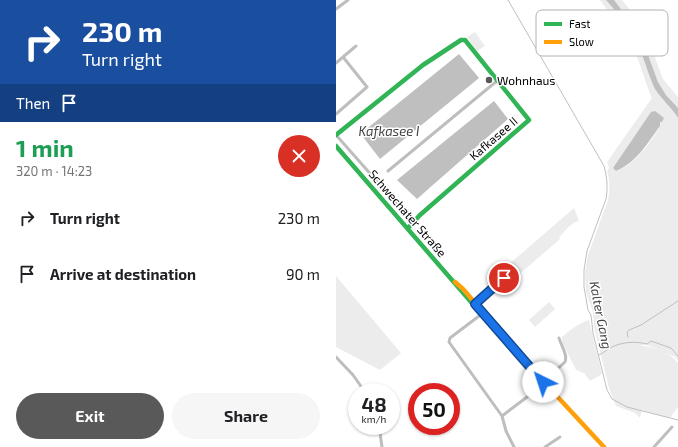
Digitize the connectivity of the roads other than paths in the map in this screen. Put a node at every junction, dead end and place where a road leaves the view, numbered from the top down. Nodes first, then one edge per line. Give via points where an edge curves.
1 (348, 0) edge
2 (336, 9) edge
3 (356, 46) dead end
4 (343, 57) junction
5 (336, 63) edge
6 (498, 80) junction
7 (336, 114) edge
8 (336, 135) edge
9 (336, 146) edge
10 (336, 149) edge
11 (346, 158) junction
12 (388, 171) dead end
13 (413, 222) junction
14 (408, 228) junction
15 (504, 278) dead end
16 (475, 304) junction
17 (483, 314) junction
18 (559, 338) dead end
19 (336, 357) edge
20 (543, 381) junction
21 (359, 383) edge
22 (502, 416) junction
23 (672, 427) dead end
24 (380, 435) edge
25 (560, 438) dead end
26 (382, 447) edge
27 (514, 447) edge
28 (545, 447) edge
29 (604, 447) edge
30 (654, 447) edge

1 - 2 street
3 - 4 street
4 - 5 street
4 - 7 street via 368,87
6 - 8 street via 465,40 461,40 423,65
6 - 12 street
6 - 13 street, Kafkasee II via 529,120
8 - 13 street
9 - 11 street, Schwechater Straße
10 - 11 street, Schwechater Straße
11 - 14 street, Schwechater Straße
13 - 14 street
14 - 16 street, Schwechater Straße via 466,297
15 - 16 street
16 - 17 street, Schwechater Straße
17 - 20 street, Schwechater Straße
17 - 22 street via 449,342
18 - 20 street via 566,356 565,362
19 - 21 street
20 - 22 street via 531,394
20 - 29 street, Schwechater Straße
22 - 27 street
23 - 30 street
24 - 26 street
25 - 28 street

